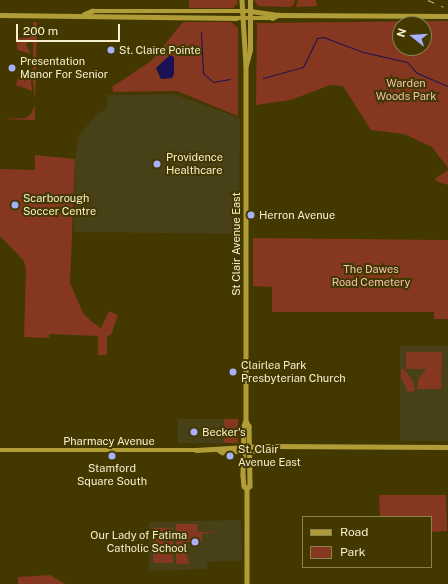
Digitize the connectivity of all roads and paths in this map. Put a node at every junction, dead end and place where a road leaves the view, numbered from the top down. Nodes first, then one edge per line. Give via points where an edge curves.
1 (242, 0) edge
2 (250, 0) edge
3 (242, 11) junction
4 (250, 11) junction
5 (84, 14) junction
6 (0, 15) edge
7 (278, 15) junction
8 (448, 16) edge
9 (242, 18) junction
10 (250, 18) junction
11 (246, 66) junction
12 (246, 421) junction
13 (448, 447) edge
14 (243, 449) junction
15 (249, 449) junction
16 (0, 450) edge
17 (247, 489) junction
18 (247, 584) edge

1 - 3 main road, St Clair Avenue East
2 - 4 main road, St Clair Avenue East
3 - 4 main road
3 - 5 main road via 92,11
3 - 9 main road, St Clair Avenue East
4 - 7 main road
4 - 10 main road, St Clair Avenue East
5 - 6 main road
5 - 9 main road via 92,17
7 - 8 main road
7 - 10 main road via 272,18
9 - 10 main road
9 - 11 main road, St Clair Avenue East
10 - 11 main road, St Clair Avenue East via 250,50
11 - 12 main road, St Clair Avenue East
12 - 14 main road, St Clair Avenue East
12 - 15 main road, St Clair Avenue East via 249,426
13 - 15 main road, Pharmacy Avenue
14 - 15 main road, Pharmacy Avenue
14 - 16 main road, Pharmacy Avenue via 222,452 217,449
14 - 17 main road, St Clair Avenue East via 244,484
15 - 17 main road, St Clair Avenue East via 250,486
17 - 18 main road, St Clair Avenue East

